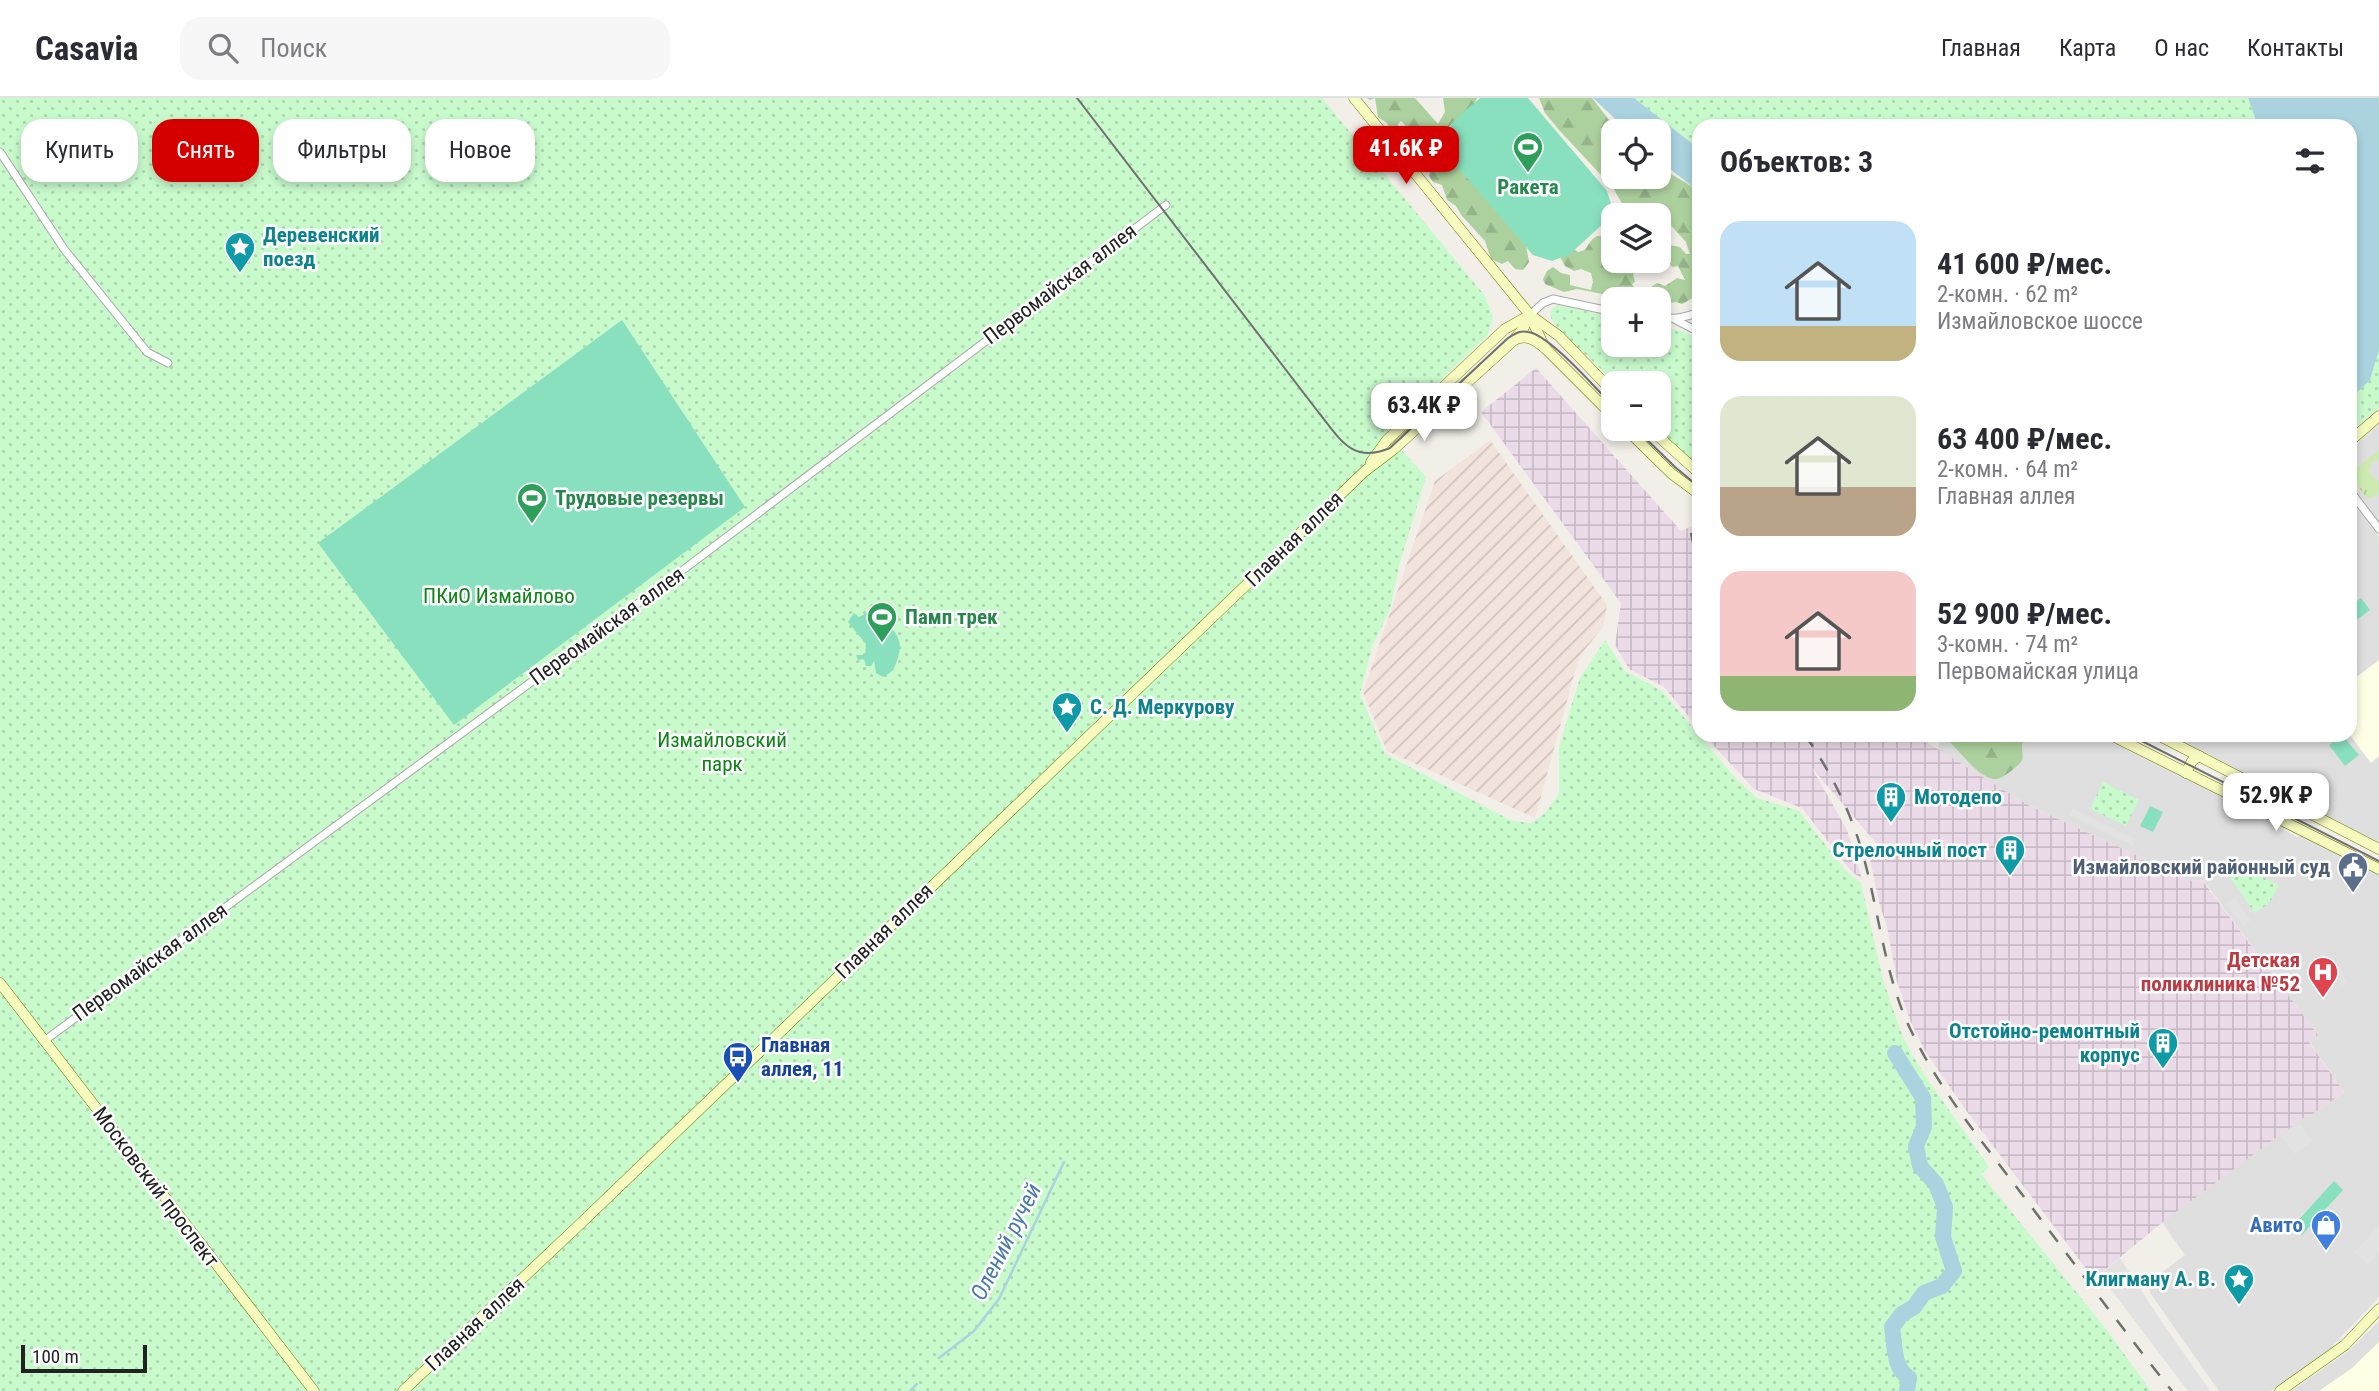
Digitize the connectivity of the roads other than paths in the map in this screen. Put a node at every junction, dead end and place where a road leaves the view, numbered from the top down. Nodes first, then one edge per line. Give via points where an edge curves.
1 (1354, 98) edge
2 (0, 152) edge
3 (1166, 205) dead end
4 (1601, 309) edge
5 (1530, 315) junction
6 (1692, 315) edge
7 (1671, 319) edge
8 (1674, 319) junction
9 (1692, 328) edge
10 (1513, 341) junction
11 (1545, 348) junction
12 (168, 363) dead end
13 (1601, 380) edge
14 (1601, 404) edge
15 (2378, 417) edge
16 (2357, 435) edge
17 (1638, 441) edge
18 (1663, 441) edge
19 (1692, 467) edge
20 (1365, 471) junction
21 (1692, 489) edge
22 (2357, 500) edge
23 (2379, 529) edge
24 (2126, 742) edge
25 (2172, 742) edge
26 (2199, 756) junction
27 (2186, 773) junction
28 (2379, 849) edge
29 (2379, 869) edge
30 (0, 984) edge
31 (44, 1041) junction
32 (2379, 1309) edge
33 (313, 1391) edge
34 (404, 1391) edge
35 (2280, 1391) edge

1 - 5 main road
2 - 12 street via 64,250 147,352
3 - 31 street, Первомайская аллея via 675,576
4 - 5 street via 1553,299
5 - 10 main road, Главная аллея
5 - 11 main road
5 - 13 main road via 1559,336
5 - 20 main road, Главная аллея via 1505,329 1479,353 1387,440
6 - 8 street
7 - 8 street
8 - 9 street
10 - 11 main road via 1530,338
10 - 20 main road, Главная аллея
11 - 14 main road
15 - 16 main road
17 - 21 main road
18 - 19 main road
20 - 34 main road, Главная аллея
22 - 23 street
24 - 27 main road
25 - 26 main road
26 - 27 main road
26 - 28 main road
27 - 29 main road
30 - 31 main road, Московский проспект
31 - 33 main road, Московский проспект
32 - 35 main road via 2345,1345

